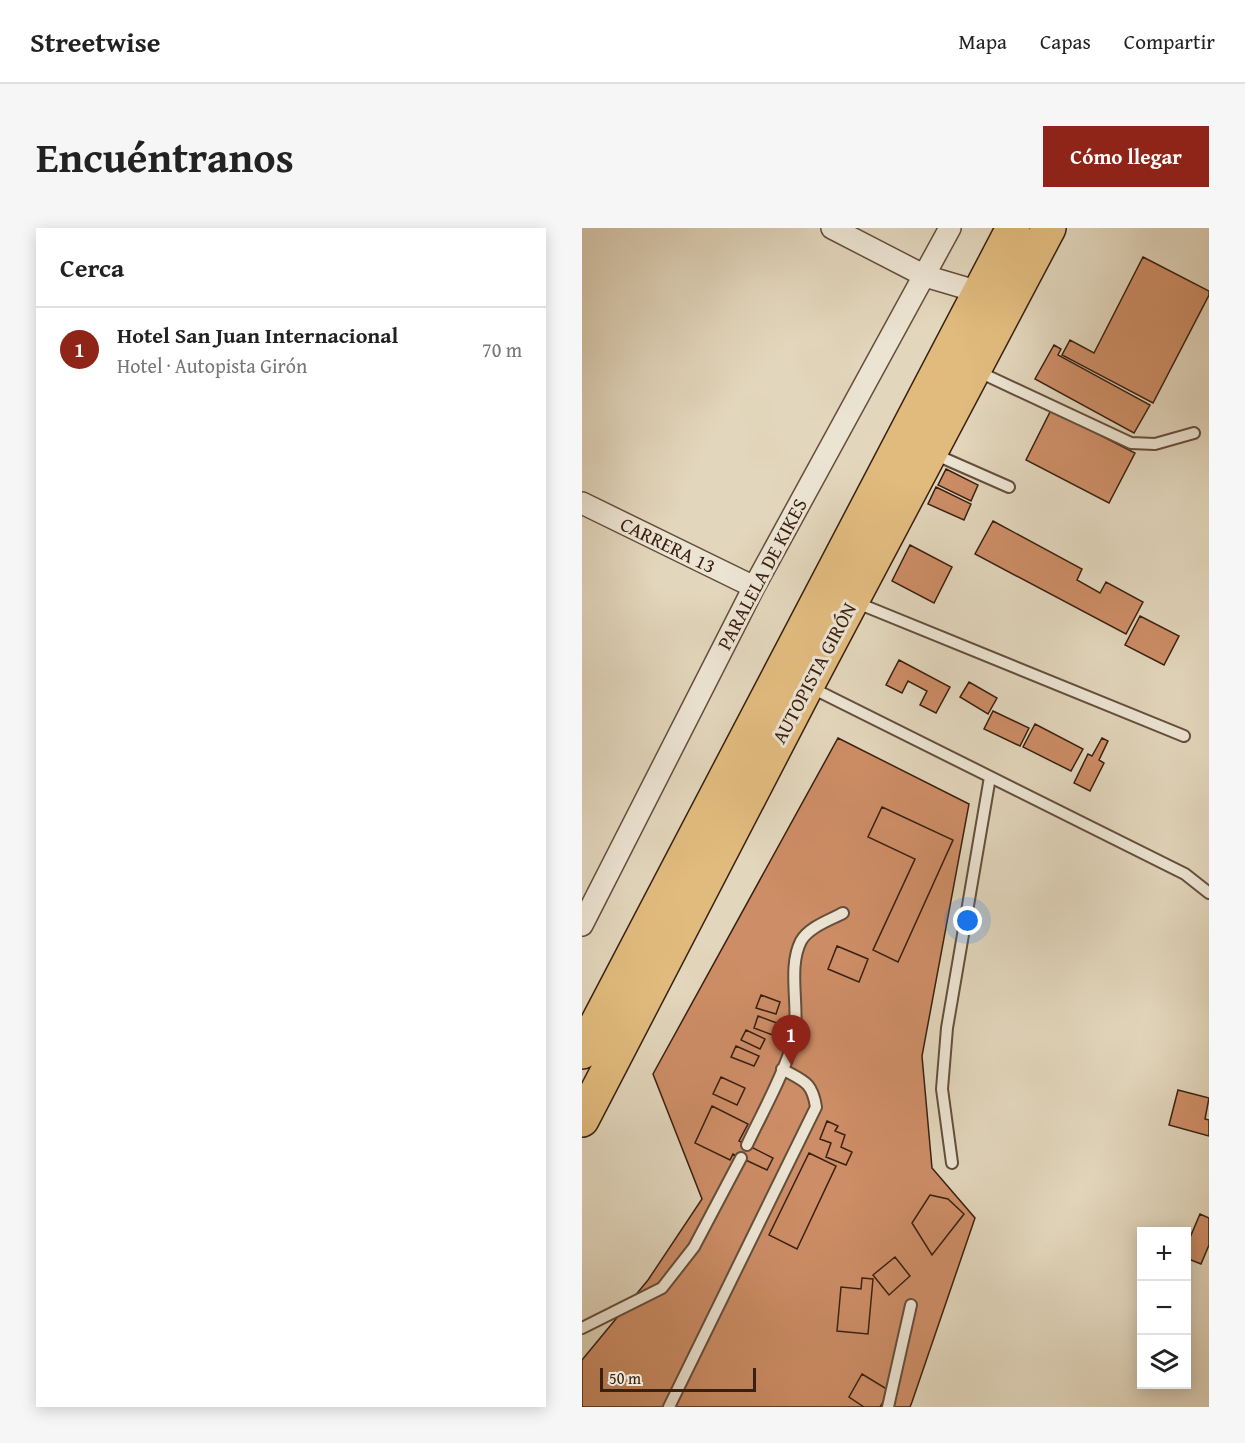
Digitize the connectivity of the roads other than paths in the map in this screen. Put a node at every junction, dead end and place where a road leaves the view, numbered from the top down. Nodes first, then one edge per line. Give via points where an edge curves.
1 (832, 228) edge
2 (950, 228) edge
3 (1013, 228) edge
4 (1049, 228) edge
5 (925, 276) junction
6 (980, 292) junction
7 (974, 370) junction
8 (1194, 433) dead end
9 (930, 453) junction
10 (1009, 487) dead end
11 (582, 503) edge
12 (754, 587) junction
13 (852, 601) junction
14 (807, 686) junction
15 (1184, 736) dead end
16 (990, 777) junction
17 (1209, 893) edge
18 (587, 902) edge
19 (843, 913) dead end
20 (582, 925) edge
21 (582, 1052) edge
22 (782, 1069) junction
23 (582, 1120) edge
24 (747, 1146) dead end
25 (741, 1158) dead end
26 (952, 1163) dead end
27 (911, 1305) dead end
28 (582, 1328) edge
29 (669, 1407) edge
30 (888, 1407) edge

1 - 5 street
2 - 5 street, PARALELA DE KIKES
3 - 6 highway, AUTOPISTA GIRÓN
4 - 7 highway, AUTOPISTA GIRÓN
5 - 6 street
5 - 12 street, PARALELA DE KIKES
6 - 21 highway, AUTOPISTA GIRÓN
7 - 8 lane via 1131,443 1155,444
7 - 9 highway, AUTOPISTA GIRÓN
9 - 10 lane
9 - 13 highway, AUTOPISTA GIRÓN
11 - 12 street, CARRERA 13
12 - 18 street, PARALELA DE KIKES
13 - 14 highway, AUTOPISTA GIRÓN
13 - 15 lane
14 - 16 lane
14 - 23 highway, AUTOPISTA GIRÓN
16 - 17 lane via 1185,874
16 - 26 lane via 947,1028 942,1089
18 - 20 street, PARALELA DE KIKES
19 - 22 lane via 806,933 801,942 795,958 796,1023
22 - 24 lane
22 - 29 lane via 806,1082 814,1092 816,1107
25 - 28 lane via 694,1247 662,1287
27 - 30 lane

